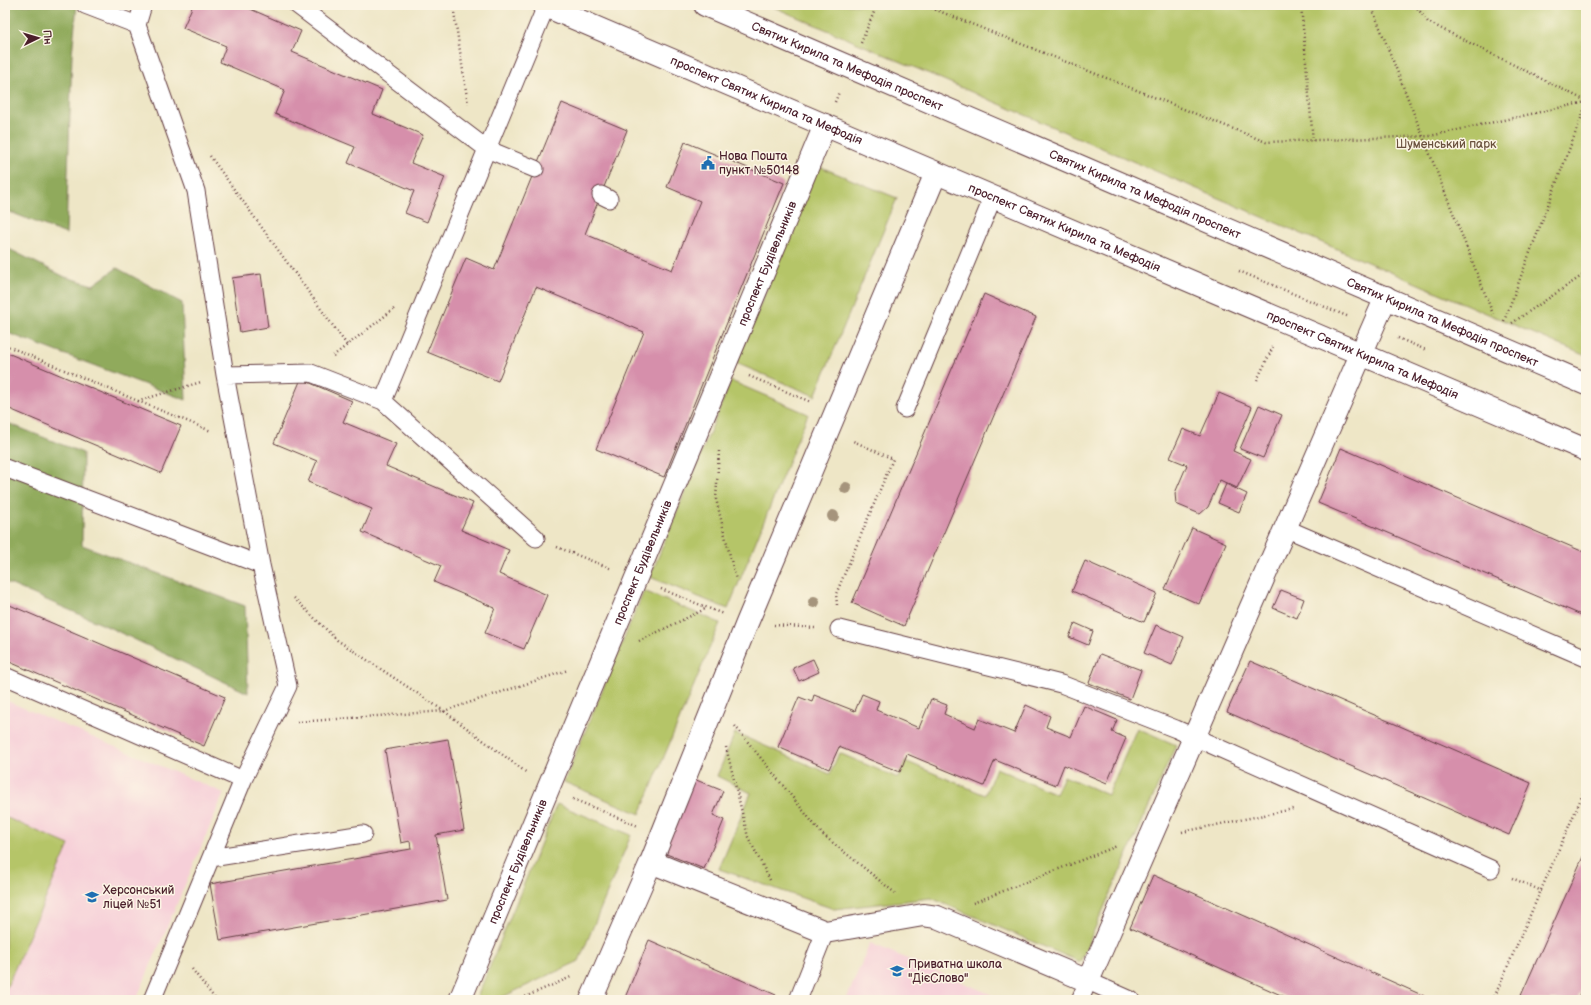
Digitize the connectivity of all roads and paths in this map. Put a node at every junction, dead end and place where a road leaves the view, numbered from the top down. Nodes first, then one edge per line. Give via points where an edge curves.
1 (86, 5) edge
2 (143, 5) edge
3 (297, 5) edge
4 (453, 5) edge
5 (705, 5) edge
6 (924, 5) edge
7 (943, 5) edge
8 (1301, 5) edge
9 (1371, 5) edge
10 (1415, 5) edge
11 (1581, 5) edge
12 (545, 6) edge
13 (934, 10) junction
14 (1586, 13) edge
15 (136, 25) junction
16 (1586, 102) edge
17 (825, 125) junction
18 (1423, 137) junction
19 (473, 138) junction
20 (1313, 141) junction
21 (487, 149) junction
22 (207, 152) dead end
23 (535, 169) dead end
24 (936, 173) junction
25 (994, 197) junction
26 (1586, 273) edge
27 (1386, 298) junction
28 (396, 307) dead end
29 (1495, 317) dead end
30 (1503, 324) dead end
31 (1507, 327) dead end
32 (5, 345) edge
33 (347, 345) junction
34 (1273, 347) dead end
35 (1362, 355) junction
36 (725, 366) junction
37 (311, 374) junction
38 (225, 375) junction
39 (1257, 380) dead end
40 (1586, 384) edge
41 (138, 401) junction
42 (383, 401) junction
43 (905, 408) dead end
44 (834, 412) junction
45 (849, 439) dead end
46 (237, 442) junction
47 (720, 444) dead end
48 (1586, 450) edge
49 (5, 468) edge
50 (1285, 528) junction
51 (536, 538) joint
52 (260, 565) junction
53 (636, 579) junction
54 (737, 584) dead end
55 (294, 597) dead end
56 (747, 623) junction
57 (840, 629) junction
58 (1586, 658) edge
59 (5, 676) edge
60 (715, 700) junction
61 (444, 711) junction
62 (270, 724) junction
63 (1195, 738) junction
64 (726, 746) dead end
65 (243, 780) junction
66 (1586, 787) edge
67 (549, 789) junction
68 (1335, 800) junction
69 (363, 834) dead end
70 (661, 835) junction
71 (1149, 840) junction
72 (211, 858) junction
73 (651, 862) junction
74 (1491, 869) joint
75 (1542, 891) junction
76 (930, 916) junction
77 (790, 918) junction
78 (825, 932) junction
79 (174, 946) junction
80 (608, 961) junction
81 (1084, 991) edge
82 (152, 1000) edge
83 (216, 1000) edge
84 (460, 1000) edge
85 (518, 1000) edge
86 (591, 1000) edge
87 (798, 1000) edge
88 (1131, 1000) edge
89 (1493, 1000) edge

1 - 15 lane
2 - 15 lane
3 - 19 lane
4 - 19 path
5 - 27 street, Святих Кирила та Мефодія проспект
6 - 13 path
7 - 13 path
8 - 20 path
9 - 18 path
10 - 16 path via 1428,22
11 - 14 path
12 - 17 street, проспект Святих Кирила та Мефодія
12 - 21 lane
13 - 20 path via 1266,142
15 - 38 lane via 196,191
16 - 18 path
16 - 30 path
17 - 24 street, проспект Святих Кирила та Мефодія
17 - 36 street, проспект Будівельників
18 - 20 path
18 - 29 path
19 - 21 lane
21 - 23 lane
21 - 42 lane
22 - 33 path
24 - 25 street, проспект Святих Кирила та Мефодія
24 - 44 street
25 - 35 street, проспект Святих Кирила та Мефодія
25 - 43 lane
26 - 31 path
27 - 35 street
27 - 40 street, Святих Кирила та Мефодія проспект
28 - 33 path
32 - 41 path
33 - 37 path
34 - 39 path
35 - 48 street, проспект Святих Кирила та Мефодія
35 - 50 street
36 - 44 path
36 - 53 street, проспект Будівельників
37 - 38 lane
37 - 42 lane
38 - 41 path
38 - 46 lane
41 - 46 path
42 - 51 lane
44 - 56 street
45 - 57 path via 893,459 836,594
46 - 52 lane
47 - 54 path via 716,499
49 - 52 lane
50 - 58 lane
50 - 63 street
51 - 53 path
52 - 62 lane via 288,686
53 - 56 path
53 - 67 street, проспект Будівельників
55 - 61 path via 338,640
56 - 57 path
56 - 60 street
57 - 63 lane via 1061,684
59 - 65 lane
60 - 70 street
60 - 76 path via 822,834
61 - 62 path
61 - 67 path
62 - 65 lane
63 - 68 lane
63 - 71 street
64 - 77 path via 748,837
65 - 72 lane
66 - 75 path
67 - 70 path
67 - 84 street, проспект Будівельників
68 - 71 path
68 - 74 lane
69 - 72 lane
70 - 73 street
71 - 76 path via 1128,842
71 - 81 street
72 - 79 lane
73 - 77 street
73 - 80 street
74 - 75 path
75 - 89 path
76 - 78 street
76 - 81 street
77 - 78 street
78 - 87 lane
79 - 82 lane
79 - 83 path
80 - 85 path
80 - 86 street
81 - 88 lane

